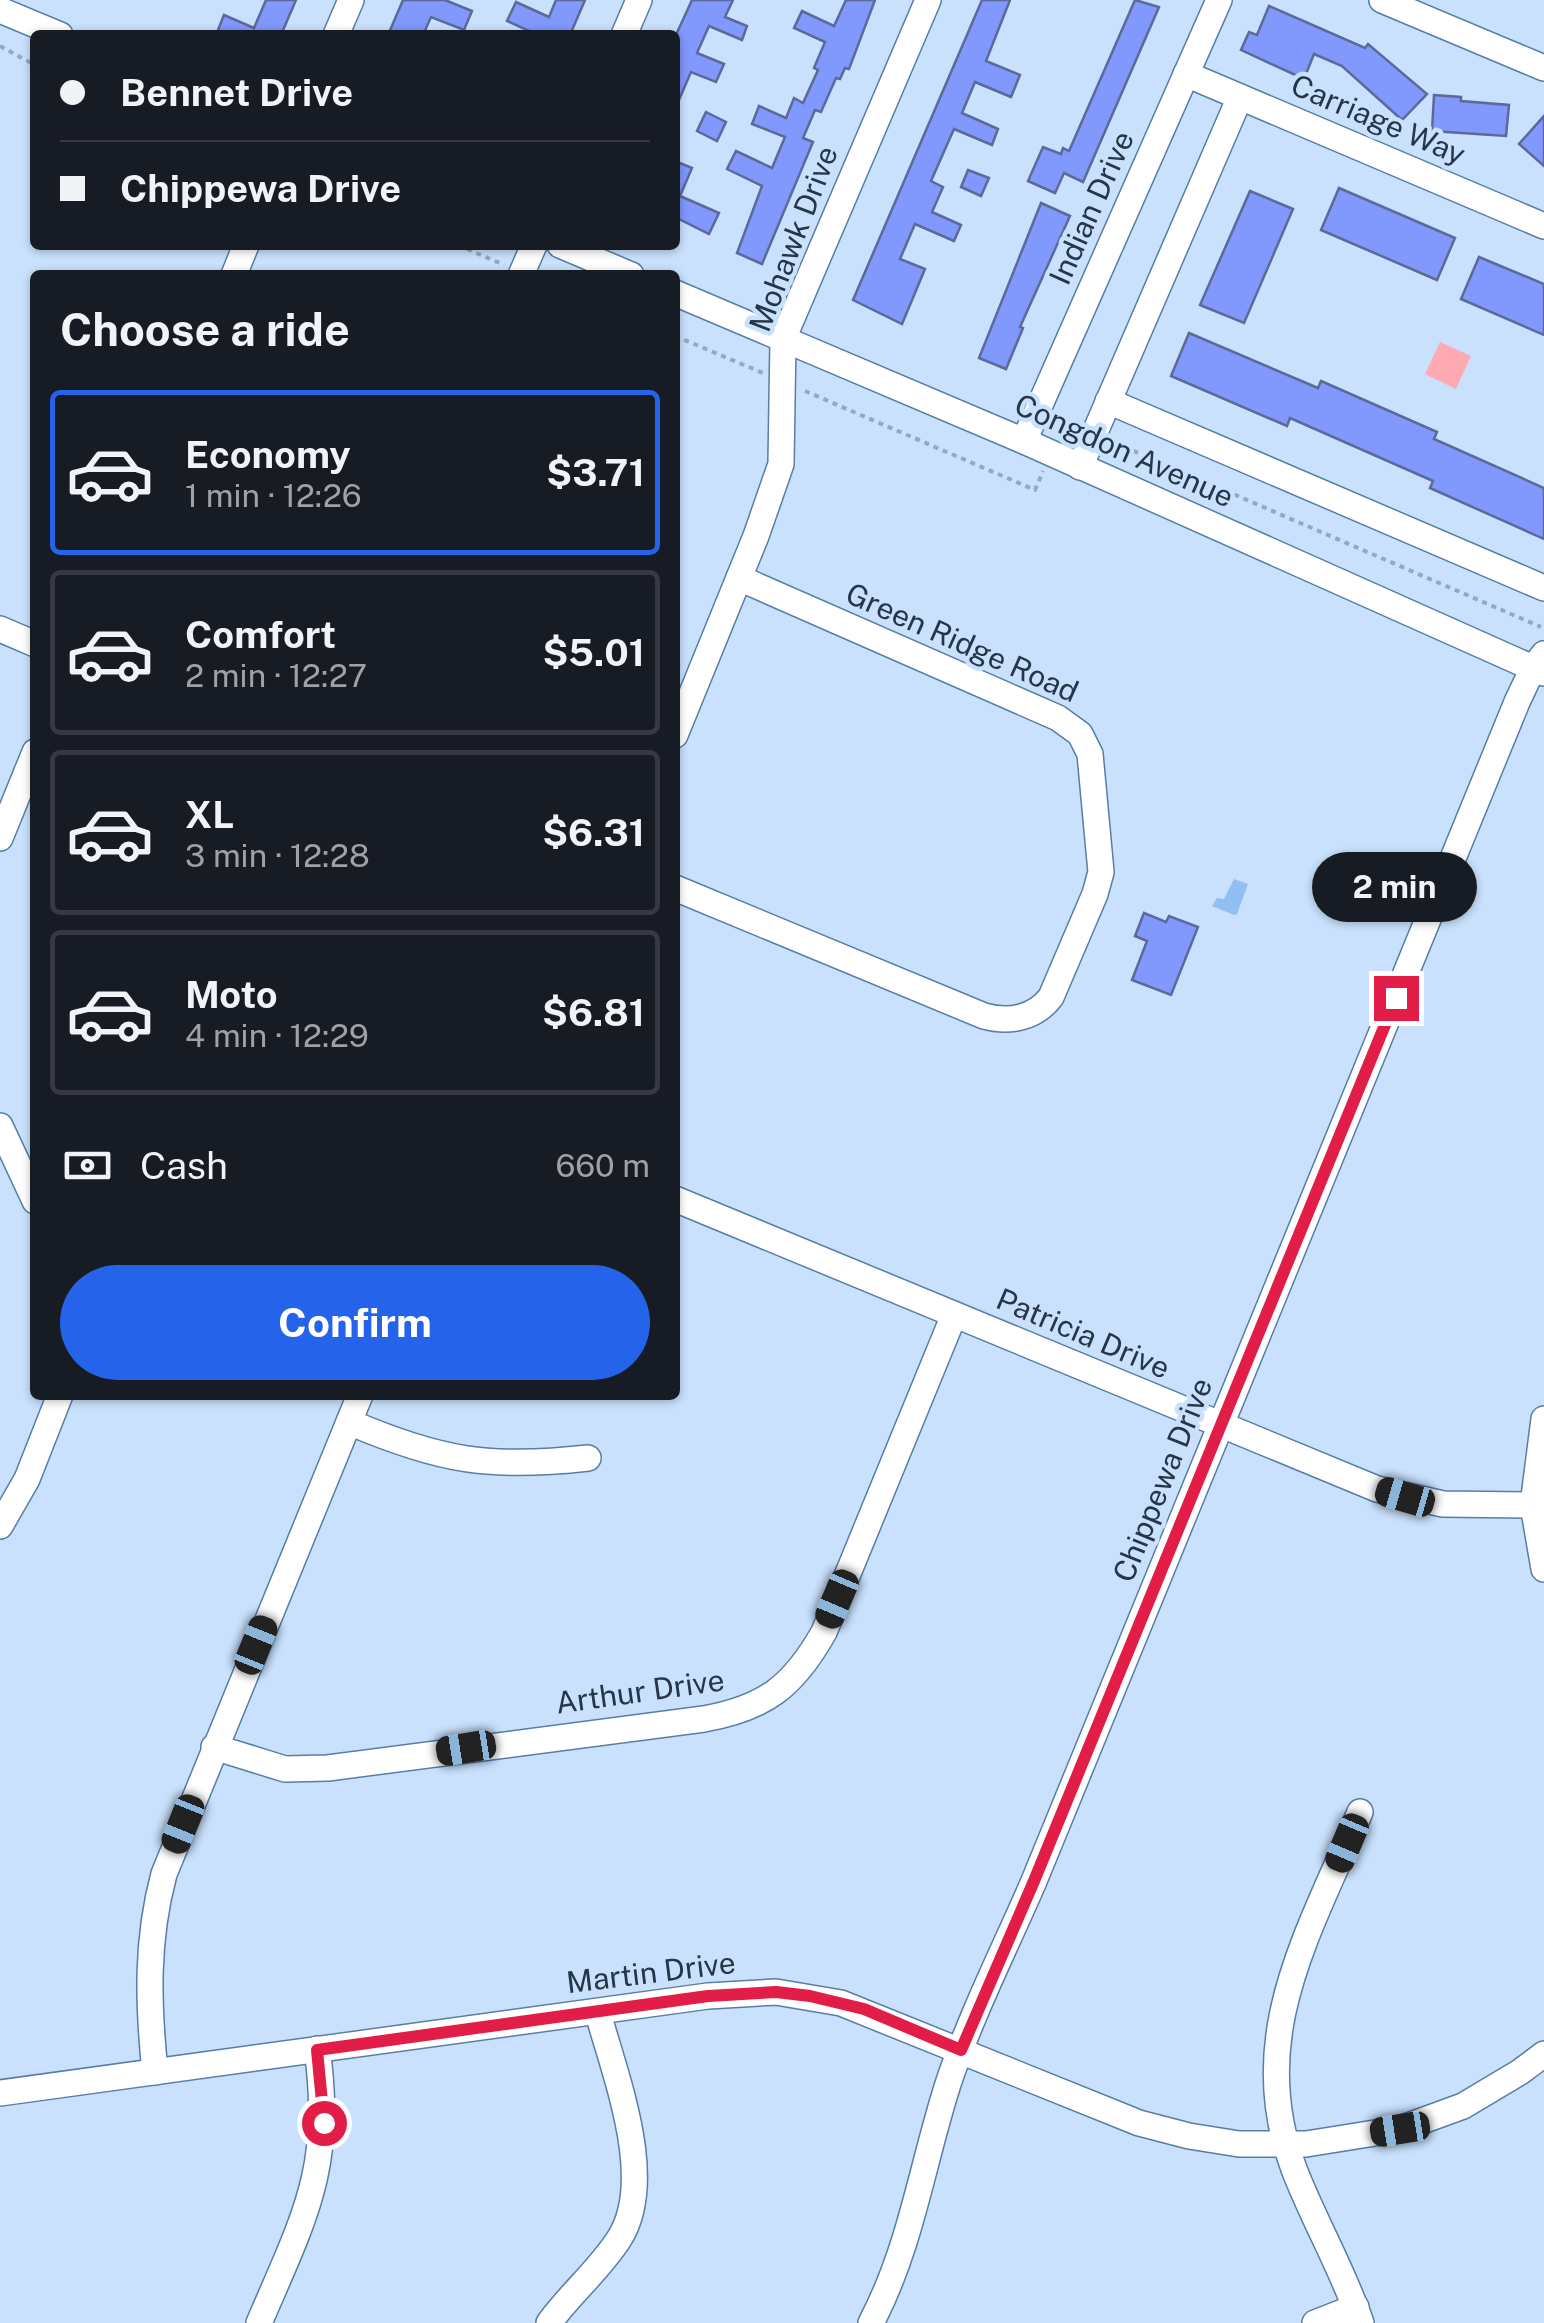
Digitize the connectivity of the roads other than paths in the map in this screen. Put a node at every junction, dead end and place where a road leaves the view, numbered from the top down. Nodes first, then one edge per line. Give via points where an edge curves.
1 (351, 0) edge
2 (639, 0) edge
3 (928, 0) edge
4 (1219, 0) edge
5 (1382, 0) edge
6 (0, 10) edge
7 (48, 30) edge
8 (338, 30) edge
9 (626, 30) edge
10 (1544, 68) edge
11 (1186, 74) junction
12 (1240, 97) junction
13 (1544, 226) edge
14 (530, 250) edge
15 (572, 250) edge
16 (514, 270) edge
17 (619, 270) edge
18 (680, 296) edge
19 (783, 339) junction
20 (1108, 401) junction
21 (1024, 441) junction
22 (1080, 466) junction
23 (738, 578) junction
24 (1544, 588) edge
25 (0, 629) edge
26 (30, 642) edge
27 (1540, 665) edge
28 (680, 723) edge
29 (30, 764) edge
30 (0, 838) edge
31 (680, 890) edge
32 (0, 1126) edge
33 (30, 1191) edge
34 (680, 1200) edge
35 (954, 1315) junction
36 (58, 1400) edge
37 (358, 1400) edge
38 (1544, 1419) edge
39 (349, 1422) junction
40 (1220, 1426) junction
41 (588, 1458) dead end
42 (1534, 1505) junction
43 (0, 1526) edge
44 (1544, 1569) edge
45 (214, 1747) junction
46 (1360, 1812) dead end
47 (598, 2013) junction
48 (317, 2050) junction
49 (961, 2050) junction
50 (1544, 2054) edge
51 (156, 2072) junction
52 (0, 2093) edge
53 (1288, 2145) junction
54 (1358, 2315) edge
55 (259, 2323) edge
56 (549, 2323) edge
57 (872, 2323) edge
58 (1314, 2323) edge

1 - 8 street
2 - 9 street
3 - 19 street, Mohawk Drive
4 - 11 street, Indian Drive
5 - 10 street
6 - 7 street
11 - 12 street, Carriage Way
11 - 21 street, Indian Drive
12 - 13 street, Carriage Way
12 - 20 street
14 - 16 street
15 - 17 street
18 - 19 street, Congdon Avenue
19 - 21 street, Congdon Avenue
19 - 23 street, Mohawk Drive via 781,464
20 - 22 street
20 - 24 street
21 - 22 street, Congdon Avenue
22 - 27 street, Congdon Avenue
23 - 28 street, Mohawk Drive
23 - 31 street, Green Ridge Road via 1074,728 1090,754 1100,878 1047,1002 1024,1016 999,1020
25 - 26 street
27 - 40 street, Chippewa Drive
29 - 30 street
32 - 33 street
34 - 35 street, Patricia Drive
35 - 40 street, Patricia Drive
35 - 45 street, Arthur Drive via 824,1632 788,1684 763,1701 704,1719 328,1768 285,1769
36 - 43 street
37 - 39 street
38 - 42 street
39 - 41 street via 457,1459
39 - 45 street
40 - 42 street, Patricia Drive via 1405,1497
40 - 49 street, Chippewa Drive
42 - 44 street
45 - 51 street via 155,1912 148,1972
46 - 53 street via 1281,2013 1274,2074
47 - 48 street, Martin Drive
47 - 49 street, Martin Drive via 776,1992 864,2009
47 - 56 street via 635,2157 634,2197 621,2237
48 - 51 street, Martin Drive
48 - 55 street via 324,2106 317,2175
49 - 53 street, Martin Drive via 1138,2123 1240,2144
49 - 57 street, Chippewa Drive via 904,2249
50 - 53 street, Martin Drive via 1463,2106 1400,2129
51 - 52 street, Martin Drive
53 - 54 street
54 - 58 street

